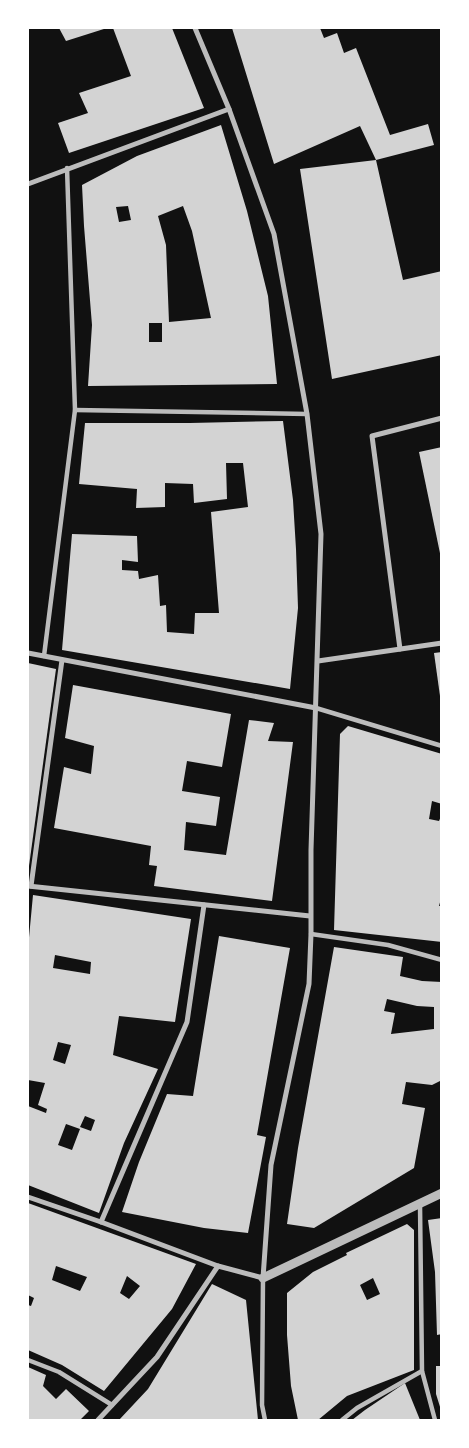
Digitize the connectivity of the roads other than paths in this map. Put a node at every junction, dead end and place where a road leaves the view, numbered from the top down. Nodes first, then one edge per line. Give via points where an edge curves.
1 (195, 28) edge
2 (229, 109) junction
3 (68, 168) junction
4 (28, 184) edge
5 (75, 410) junction
6 (307, 414) junction
7 (442, 418) edge
8 (442, 642) edge
9 (400, 649) junction
10 (28, 653) edge
11 (44, 656) junction
12 (62, 660) junction
13 (318, 661) junction
14 (316, 708) junction
15 (442, 746) edge
16 (29, 886) edge
17 (204, 905) junction
18 (310, 916) junction
19 (311, 934) junction
20 (442, 960) edge
21 (442, 1194) edge
22 (28, 1197) edge
23 (420, 1204) junction
24 (101, 1222) junction
25 (218, 1266) junction
26 (263, 1278) junction
27 (28, 1360) edge
28 (422, 1371) junction
29 (112, 1405) junction
30 (98, 1420) edge
31 (265, 1420) edge
32 (342, 1420) edge
33 (435, 1420) edge

1 - 2 street
2 - 3 street
2 - 6 street via 274,234
3 - 4 street
3 - 5 street
5 - 6 street
5 - 11 street
6 - 13 street via 321,534
7 - 9 street via 372,436
8 - 9 street
9 - 13 street
10 - 11 street
11 - 12 street
12 - 14 street
12 - 16 street
13 - 14 street
14 - 15 street
14 - 18 street
16 - 17 street
17 - 18 street
17 - 24 street via 187,1022
18 - 19 street
19 - 20 street via 388,945
19 - 26 street via 309,984 272,1165
21 - 23 street
22 - 24 street
23 - 26 street
23 - 28 street
24 - 25 street
25 - 26 street
25 - 29 street via 157,1357
26 - 31 street via 262,1405
27 - 29 street via 59,1372
28 - 32 street via 356,1408
28 - 33 street
29 - 30 street

